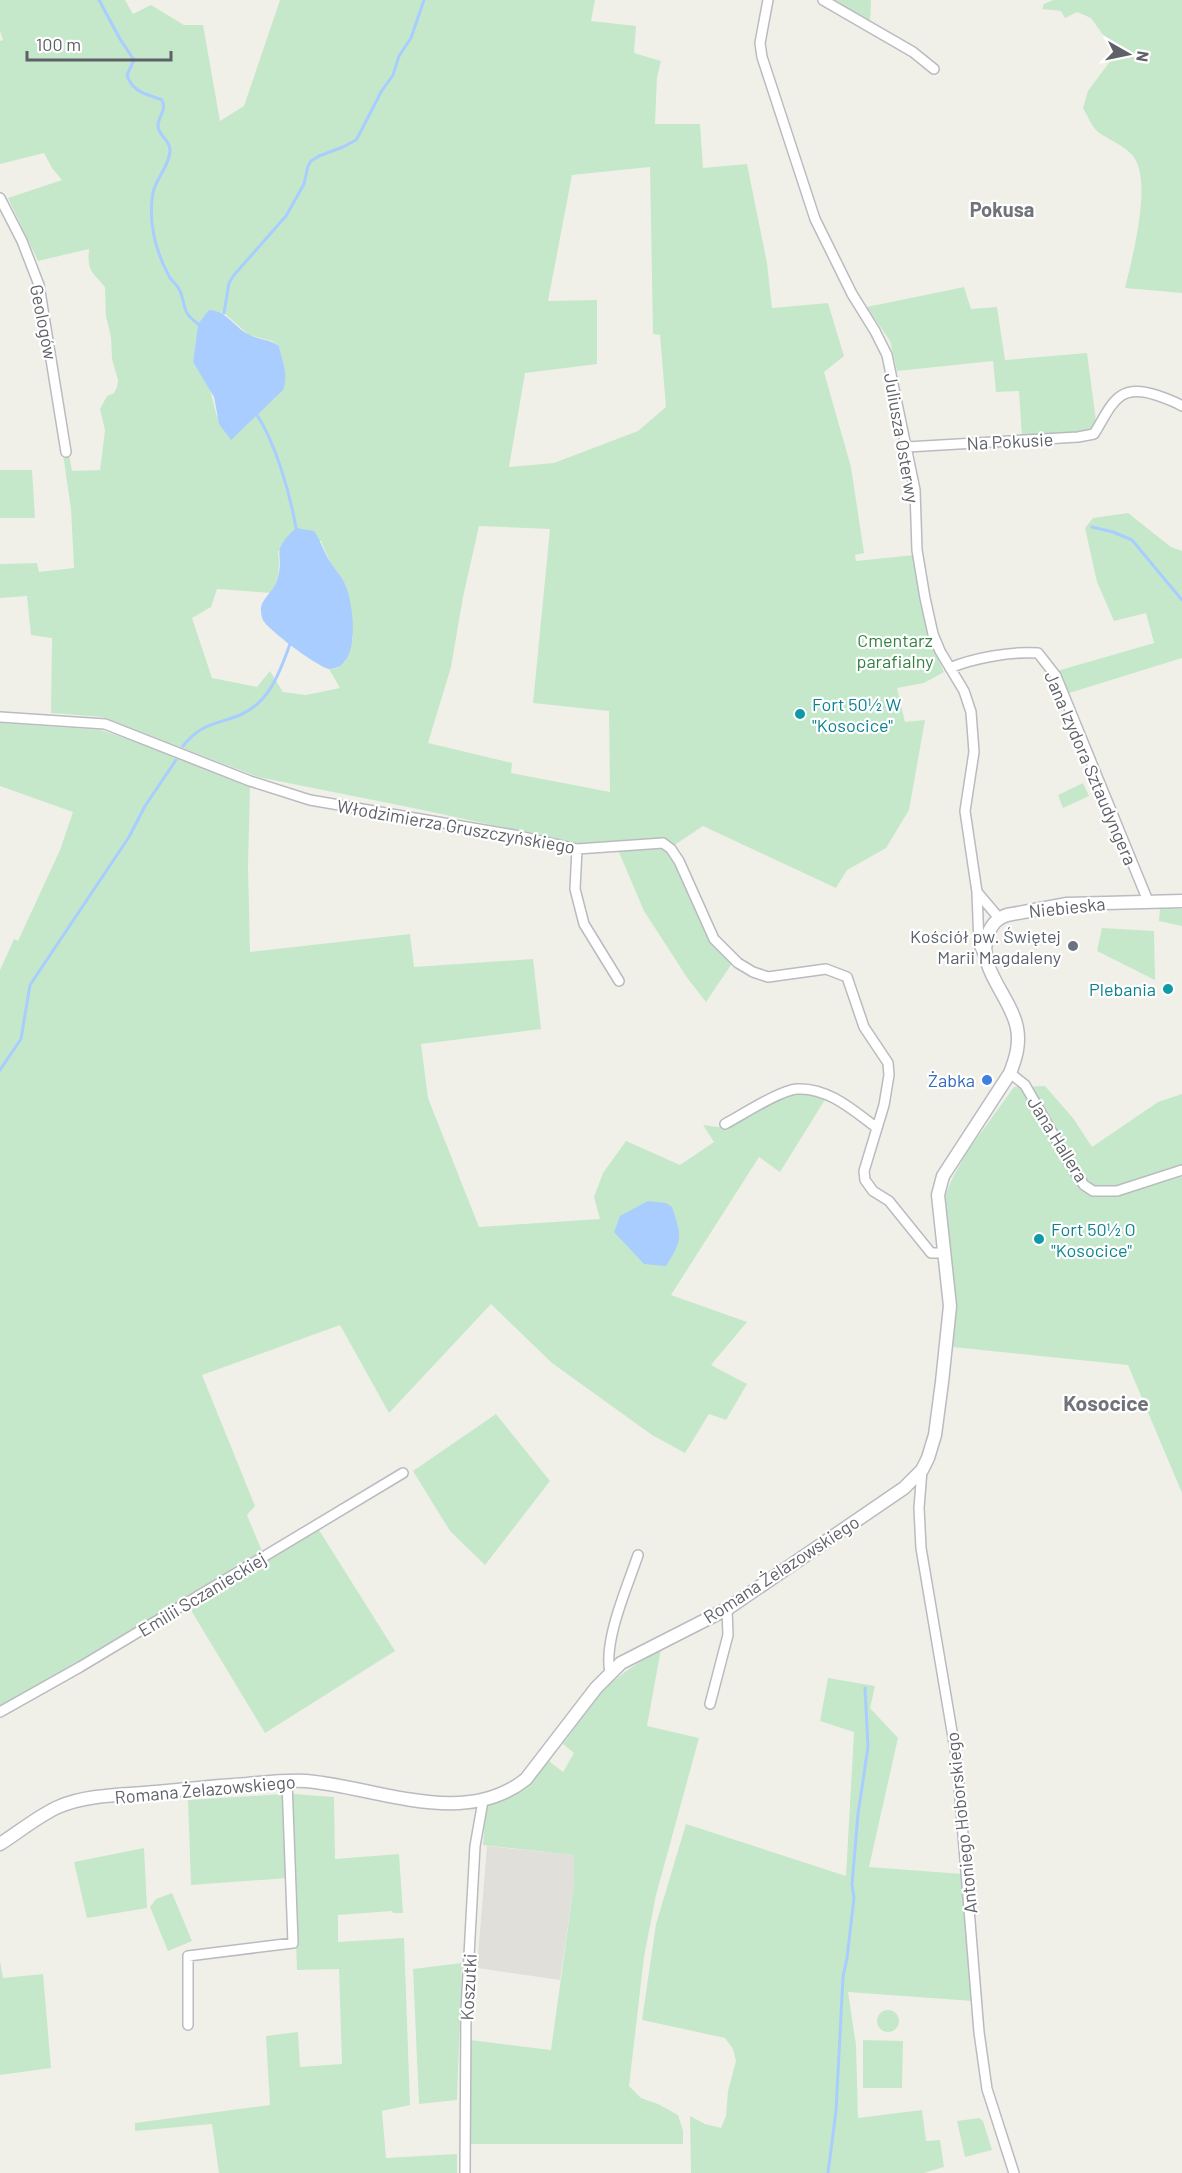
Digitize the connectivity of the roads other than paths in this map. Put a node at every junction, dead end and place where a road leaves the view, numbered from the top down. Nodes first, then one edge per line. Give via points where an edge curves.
1 (768, 0) edge
2 (823, 0) edge
3 (934, 69) dead end
4 (0, 198) edge
5 (1182, 406) edge
6 (907, 447) junction
7 (66, 452) dead end
8 (950, 668) junction
9 (0, 717) edge
10 (577, 849) junction
11 (977, 891) junction
12 (1148, 901) junction
13 (1182, 902) edge
14 (999, 918) junction
15 (985, 959) junction
16 (619, 981) dead end
17 (1010, 1073) junction
18 (725, 1124) dead end
19 (877, 1128) junction
20 (1182, 1170) edge
21 (944, 1253) junction
22 (922, 1470) junction
23 (403, 1473) dead end
24 (638, 1555) dead end
25 (727, 1609) junction
26 (610, 1672) junction
27 (710, 1704) dead end
28 (0, 1712) edge
29 (287, 1781) junction
30 (483, 1802) junction
31 (0, 1844) edge
32 (188, 2025) dead end
33 (465, 2173) edge
34 (1014, 2173) edge

1 - 6 street, Juliusza Osterwy via 760,43 765,67 815,219 887,355
2 - 3 street via 913,52
4 - 7 street, Geologów via 39,285
5 - 6 street, Na Pokusie via 1146,392 1130,391 1111,405 1094,434
6 - 8 street, Juliusza Osterwy via 925,598 933,634
8 - 11 street, Juliusza Osterwy via 971,712 974,752 965,811
8 - 12 street, Jana Izydora Sztaudyngera via 1025,652 1038,653 1056,676
9 - 10 street, Włodzimierza Gruszczyńskiego via 105,724 250,781 310,800
10 - 16 street via 575,889 584,924
10 - 19 street, Włodzimierza Gruszczyńskiego via 663,843 679,861 714,939 738,963 768,977 826,969 847,977 864,1027 888,1063 888,1087
11 - 14 street
11 - 15 street, Juliusza Osterwy via 979,945
12 - 13 street, Niebieska
12 - 14 street, Niebieska via 1067,904
14 - 15 street via 985,941
15 - 17 street, Juliusza Osterwy via 1017,1026 1017,1056
17 - 20 street, Jana Hallera via 1025,1085 1072,1167 1093,1191 1117,1191
17 - 21 street, Romana Żelazowskiego via 943,1176 938,1194
18 - 19 street via 796,1089 816,1091 835,1099
19 - 21 street, Włodzimierza Gruszczyńskiego via 865,1180 873,1191 889,1201 931,1253
21 - 22 street, Romana Żelazowskiego via 950,1306 934,1435
22 - 25 street, Romana Żelazowskiego via 904,1488
22 - 34 street, Antoniego Hoborskiego via 921,1548 957,1761 987,2089
23 - 28 street, Emilii Sczanieckiej
24 - 26 street via 610,1641
25 - 26 street, Romana Żelazowskiego
25 - 27 street via 728,1635
26 - 30 street, Romana Żelazowskiego via 526,1779
29 - 30 street, Romana Żelazowskiego via 345,1786 404,1800
29 - 31 street, Romana Żelazowskiego via 88,1799 58,1807
29 - 32 street via 293,1943 188,1956
30 - 33 street, Koszutki via 474,1855 466,2010

